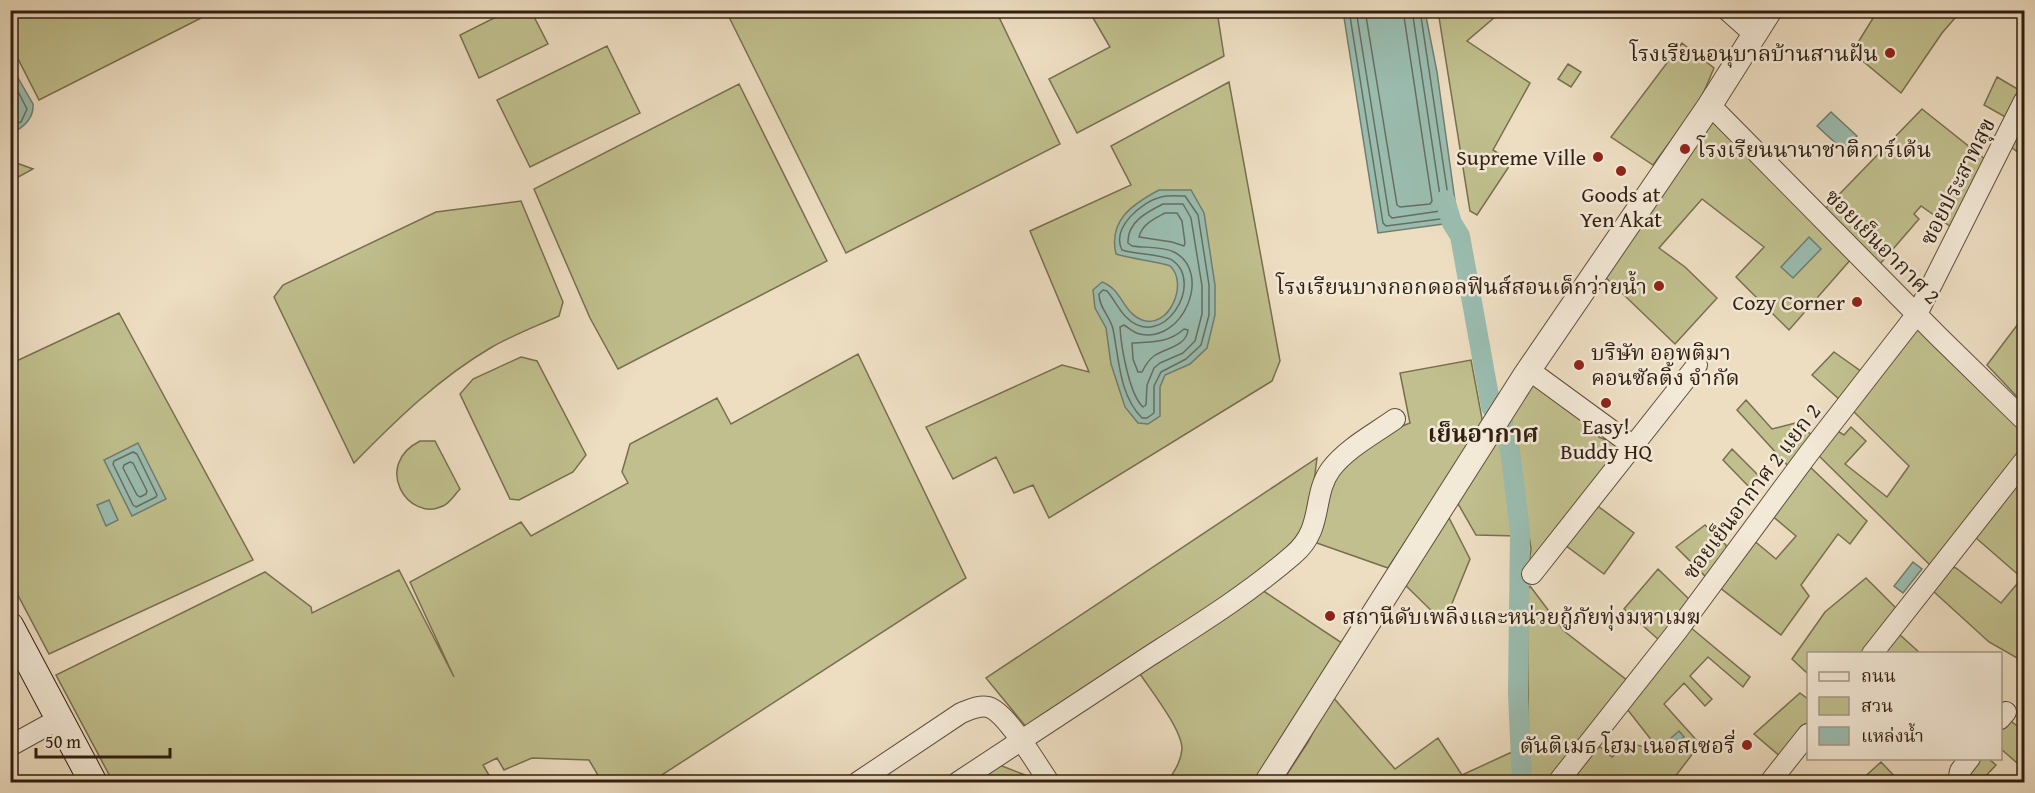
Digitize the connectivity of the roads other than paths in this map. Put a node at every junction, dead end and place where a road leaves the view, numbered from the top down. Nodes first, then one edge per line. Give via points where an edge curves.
1 (1727, 10) edge
2 (1770, 10) edge
3 (1755, 35) junction
4 (2025, 101) edge
5 (1710, 105) junction
6 (1917, 314) junction
7 (1697, 365) dead end
8 (1529, 370) junction
9 (1395, 419) dead end
10 (2025, 420) edge
11 (1633, 446) junction
12 (2025, 461) edge
13 (1533, 574) dead end
14 (10, 626) edge
15 (1874, 652) edge
16 (59, 719) junction
17 (1807, 737) edge
18 (1020, 740) junction
19 (10, 746) edge
20 (1969, 760) edge
21 (93, 783) edge
22 (858, 783) edge
23 (958, 783) edge
24 (1049, 783) edge
25 (1267, 783) edge
26 (1558, 783) edge
27 (1770, 783) edge
28 (1958, 783) edge

1 - 3 street
2 - 3 street
3 - 5 street
4 - 6 street, ซอยประสาทสุข
5 - 6 street, ซอยเย็นอากาศ 2
5 - 8 street
6 - 10 street, ซอยเย็นอากาศ 2
6 - 26 street, ซอยเย็นอากาศ 2 แยก 2
7 - 11 street
8 - 11 street
8 - 25 street
9 - 18 street via 1359,443 1330,471 1311,535 1292,556 1236,601
11 - 13 street
12 - 15 street
14 - 16 main road
16 - 19 street
16 - 21 main road
17 - 27 street
18 - 22 street via 995,710 975,707
18 - 23 street
18 - 24 street
20 - 28 street via 1960,771

